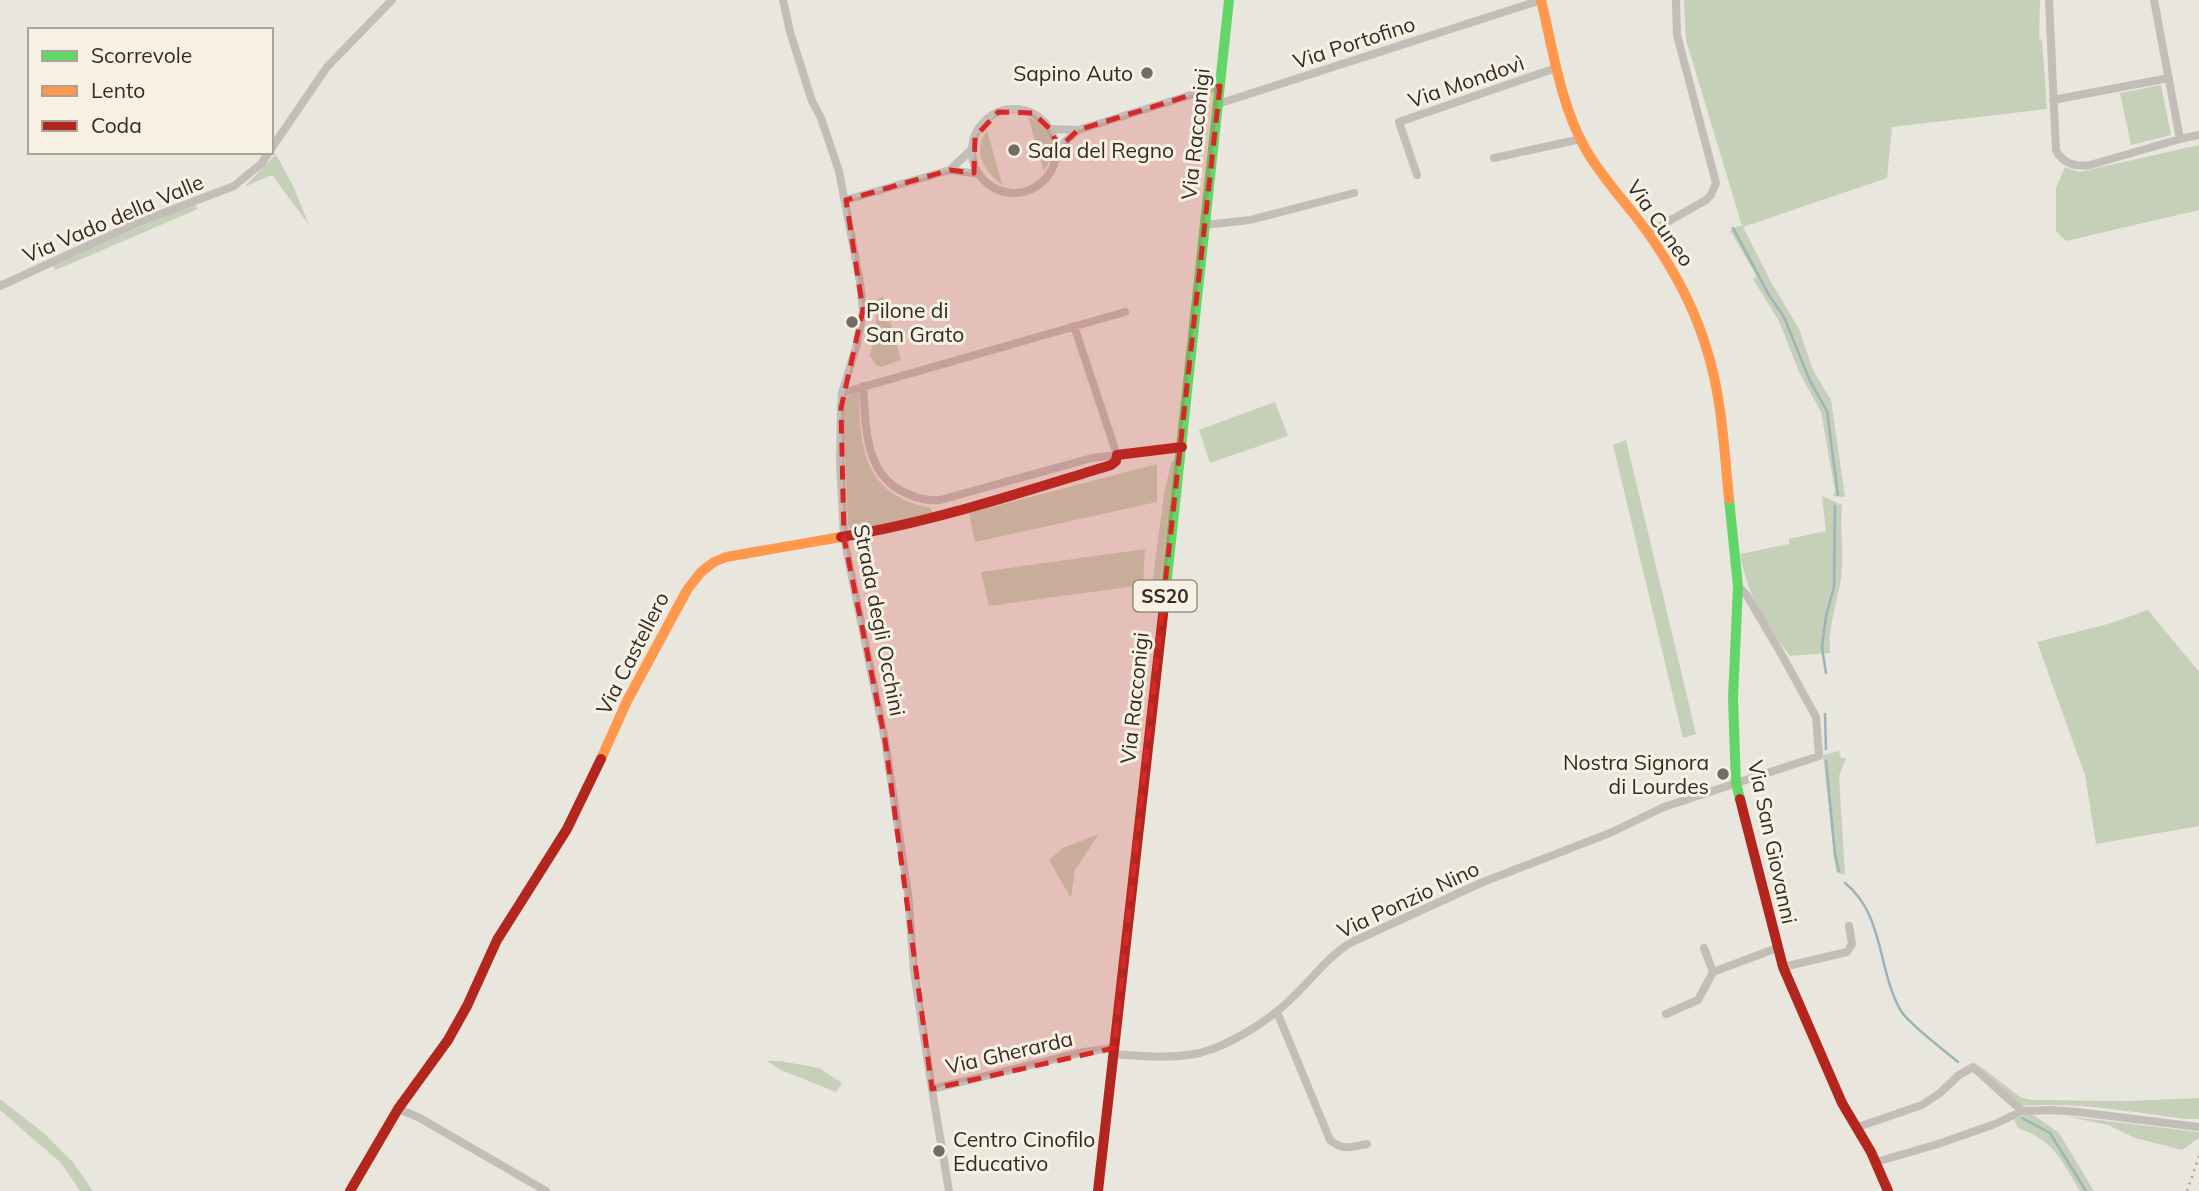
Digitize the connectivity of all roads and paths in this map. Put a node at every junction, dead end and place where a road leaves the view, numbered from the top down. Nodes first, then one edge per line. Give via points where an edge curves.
1 (392, 0) edge
2 (783, 0) edge
3 (1229, 0) edge
4 (1541, 0) edge
5 (1676, 0) edge
6 (2049, 0) edge
7 (2154, 0) edge
8 (1556, 68) junction
9 (2169, 78) junction
10 (1220, 86) junction
11 (2053, 100) junction
12 (1218, 104) junction
13 (1050, 128) junction
14 (1078, 130) junction
15 (2199, 135) edge
16 (1581, 139) junction
17 (2180, 139) junction
18 (273, 146) edge
19 (972, 148) junction
20 (1056, 150) junction
21 (268, 154) edge
22 (1494, 158) dead end
23 (950, 170) junction
24 (979, 174) junction
25 (1417, 175) dead end
26 (1354, 194) dead end
27 (846, 200) junction
28 (1204, 225) junction
29 (1648, 233) junction
30 (0, 286) edge
31 (1125, 312) dead end
32 (1074, 326) junction
33 (863, 386) junction
34 (842, 393) junction
35 (1182, 447) junction
36 (1116, 455) junction
37 (1726, 476) joint
38 (844, 538) junction
39 (1738, 586) junction
40 (1736, 783) junction
41 (1849, 926) dead end
42 (1704, 948) dead end
43 (1777, 948) junction
44 (1783, 967) junction
45 (1713, 972) junction
46 (1278, 1012) junction
47 (1666, 1014) dead end
48 (1114, 1051) junction
49 (932, 1089) junction
50 (398, 1109) junction
51 (2022, 1111) junction
52 (1858, 1127) junction
53 (2199, 1127) edge
54 (1367, 1144) dead end
55 (1876, 1162) junction
56 (350, 1191) edge
57 (546, 1191) edge
58 (949, 1191) edge
59 (1097, 1191) edge
60 (1888, 1191) edge

1 - 18 street, Via Vado della Valle via 327,67
2 - 27 street, Strada degli Occhini
3 - 10 street, Via Racconigi / SS20
4 - 8 street, Via Cuneo
4 - 12 street, Via Portofino
5 - 29 street via 1678,35 1716,183 1706,200
6 - 11 street
7 - 9 street
8 - 16 street, Via Cuneo
8 - 25 street, Via Mondovì via 1399,122
9 - 11 street
9 - 17 street
10 - 12 street, Via Racconigi / SS20
10 - 14 street
11 - 17 street via 2056,150 2079,167
12 - 28 street, Via Racconigi / SS20
13 - 14 street
13 - 19 street via 1032,113 998,112 980,127
13 - 20 street
14 - 20 street
15 - 17 street
16 - 22 street
16 - 29 street, Via Cuneo via 1597,168
19 - 23 street
19 - 24 street
20 - 24 street via 1049,175 1027,191 1000,191
21 - 30 street, Via Vado della Valle via 234,186 136,223
23 - 24 street
23 - 27 street
26 - 28 street via 1250,220
27 - 34 street, Strada degli Occhini via 863,310
28 - 35 street, Via Racconigi / SS20
29 - 37 street, Via Cuneo via 1676,278 1706,345 1715,379
31 - 32 street
32 - 33 street
32 - 36 street
33 - 34 street
33 - 36 street via 866,432 875,463 887,483 917,498 940,500
34 - 38 street, Strada degli Occhini
35 - 36 street, Via Castellero
35 - 48 street, Via Racconigi / SS20
36 - 38 street, Via Castellero via 1116,461 1100,469 969,508
37 - 39 street, Via San Giovanni
38 - 49 street, Strada degli Occhini via 885,740
38 - 50 street, Via Castellero via 726,557 701,572 627,701 567,829 486,959 448,1040
39 - 40 street, Via San Giovanni via 1733,698
39 - 40 street, Via Ponzio Nino via 1816,717 1819,756
40 - 43 street, Via San Giovanni
40 - 46 street, Via Ponzio Nino via 1664,807 1352,942 1334,953
41 - 44 street via 1852,944 1847,952
42 - 45 street
43 - 44 street, Via San Giovanni
43 - 45 street
44 - 52 street, Via San Giovanni via 1842,1103
45 - 47 street via 1698,1000
46 - 48 street, Via Ponzio Nino via 1201,1053 1173,1056
46 - 54 street via 1330,1140 1345,1148
48 - 49 street, Via Gherarda via 1084,1052
48 - 59 street, Via Racconigi / SS20
49 - 58 street, Via Gherarda
50 - 56 street, Via Castellero
50 - 57 street
51 - 52 street via 1973,1066 1922,1105
51 - 53 street via 2078,1112
51 - 55 street
52 - 55 street, Via San Giovanni
55 - 60 street, Via San Giovanni

